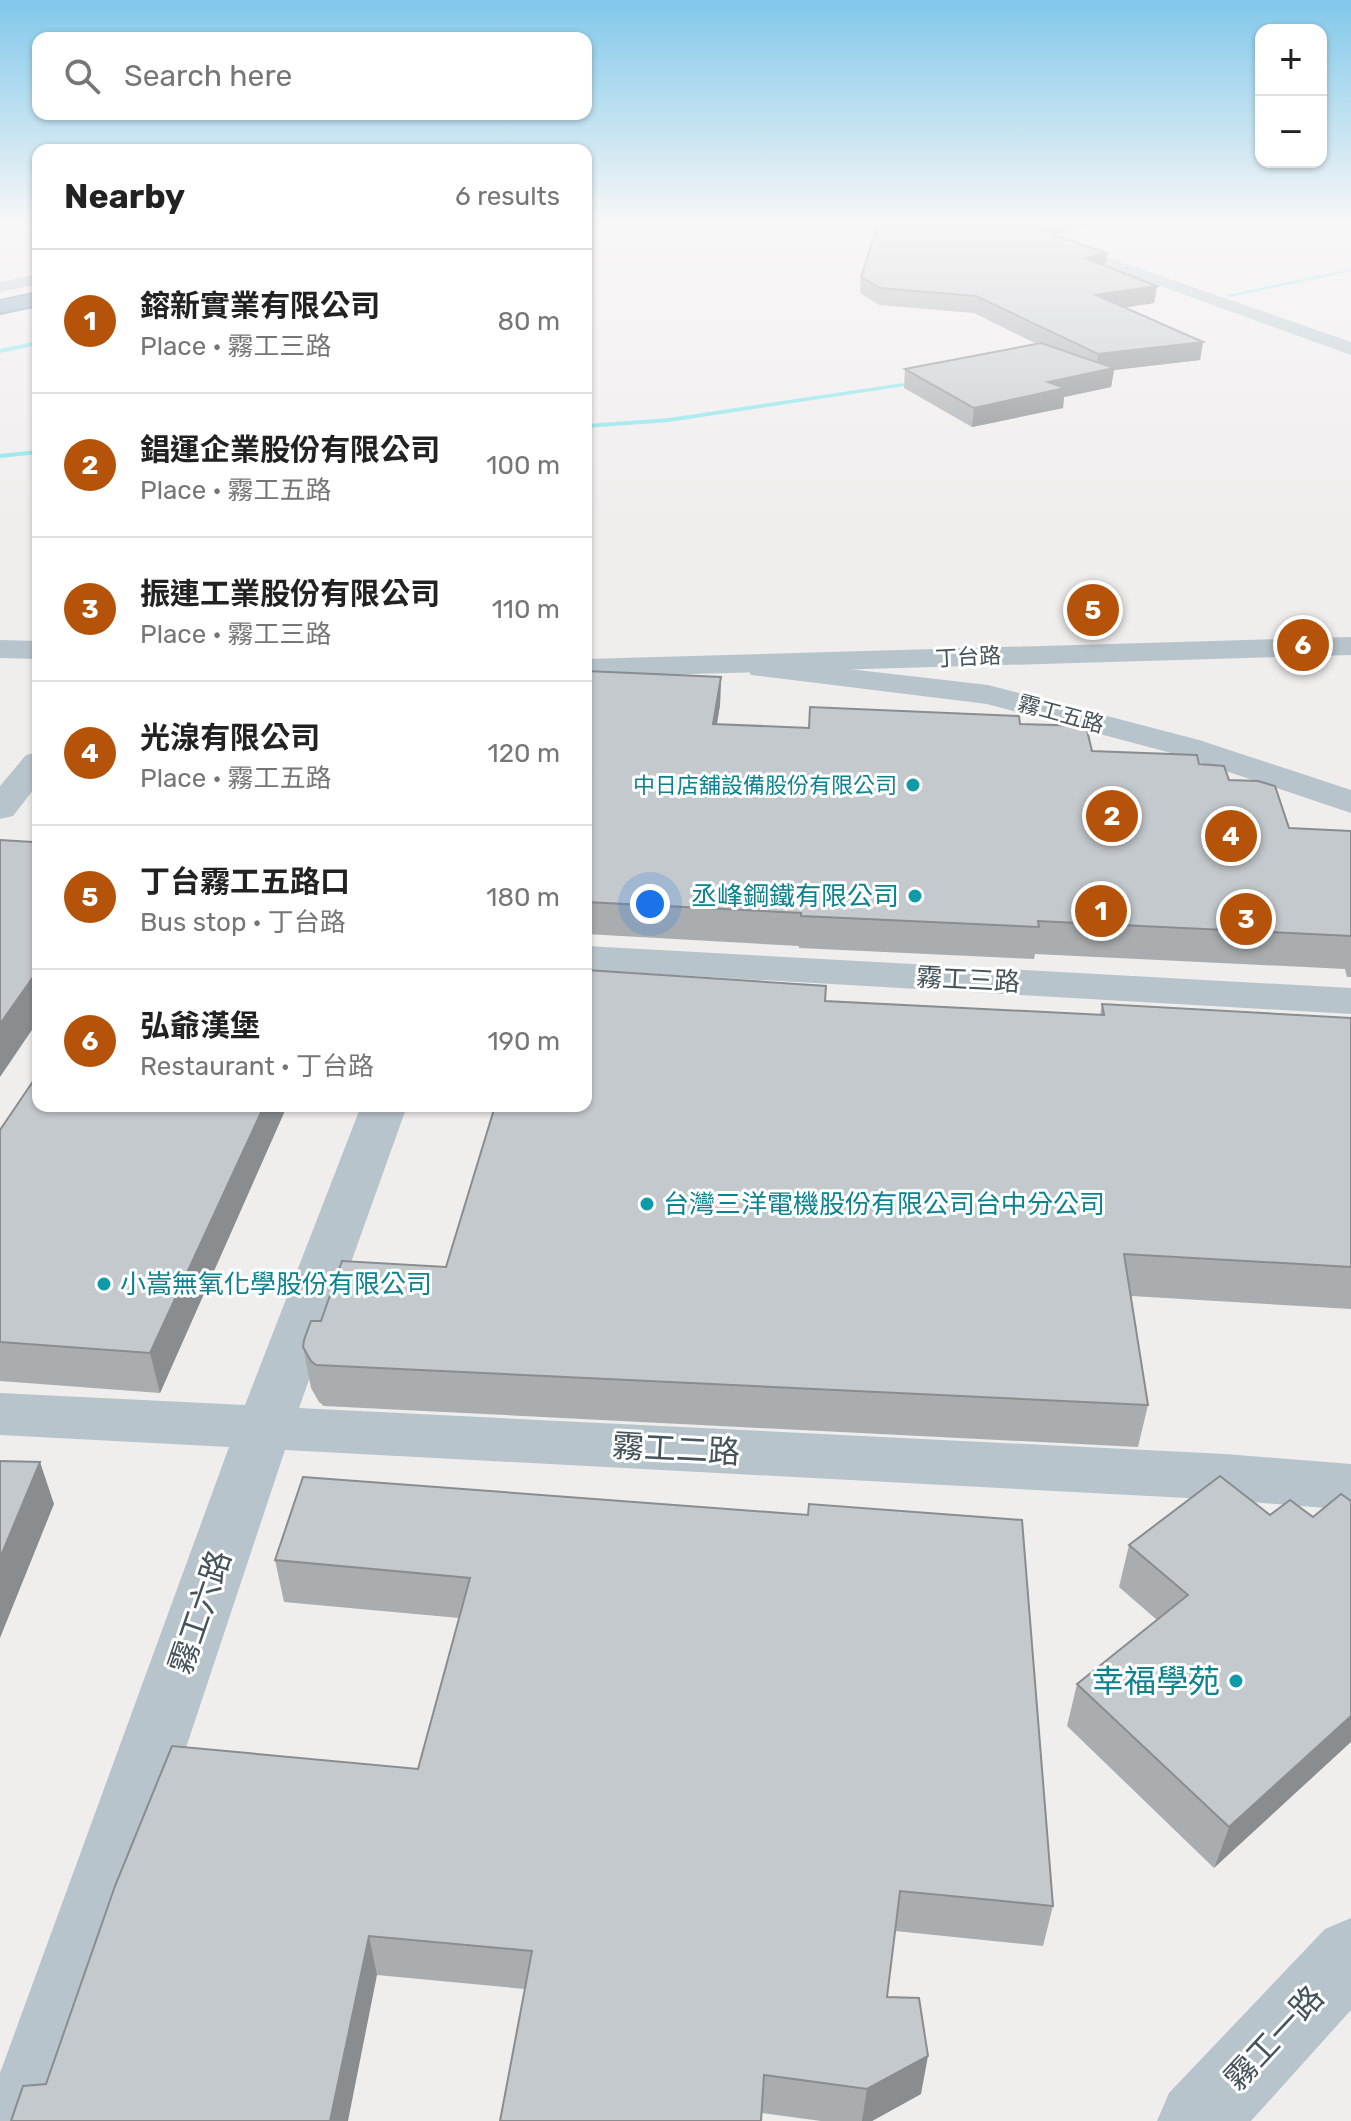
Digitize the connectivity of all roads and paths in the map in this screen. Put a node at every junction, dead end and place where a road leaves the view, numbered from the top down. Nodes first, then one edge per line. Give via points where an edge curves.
1 (1269, 320) edge
2 (1351, 349) edge
3 (1351, 646) edge
4 (0, 649) edge
5 (32, 650) edge
6 (592, 668) edge
7 (762, 668) junction
8 (32, 769) edge
9 (1351, 802) edge
10 (0, 808) edge
11 (592, 958) edge
12 (1351, 1001) edge
13 (382, 1112) edge
14 (0, 1414) edge
15 (264, 1428) junction
16 (1351, 1487) edge
17 (1351, 1955) edge
18 (22, 2121) edge
19 (1197, 2121) edge

1 - 2 main road
3 - 7 street, 丁台路 via 1045,652
4 - 5 street
6 - 7 street, 丁台路
7 - 9 street, 霧工五路 via 988,695 1187,747
8 - 10 street
11 - 12 street, 霧工三路
13 - 15 street, 霧工六路
14 - 15 street, 霧工二路
15 - 16 street, 霧工二路
15 - 18 street, 霧工六路
17 - 19 street, 霧工一路

